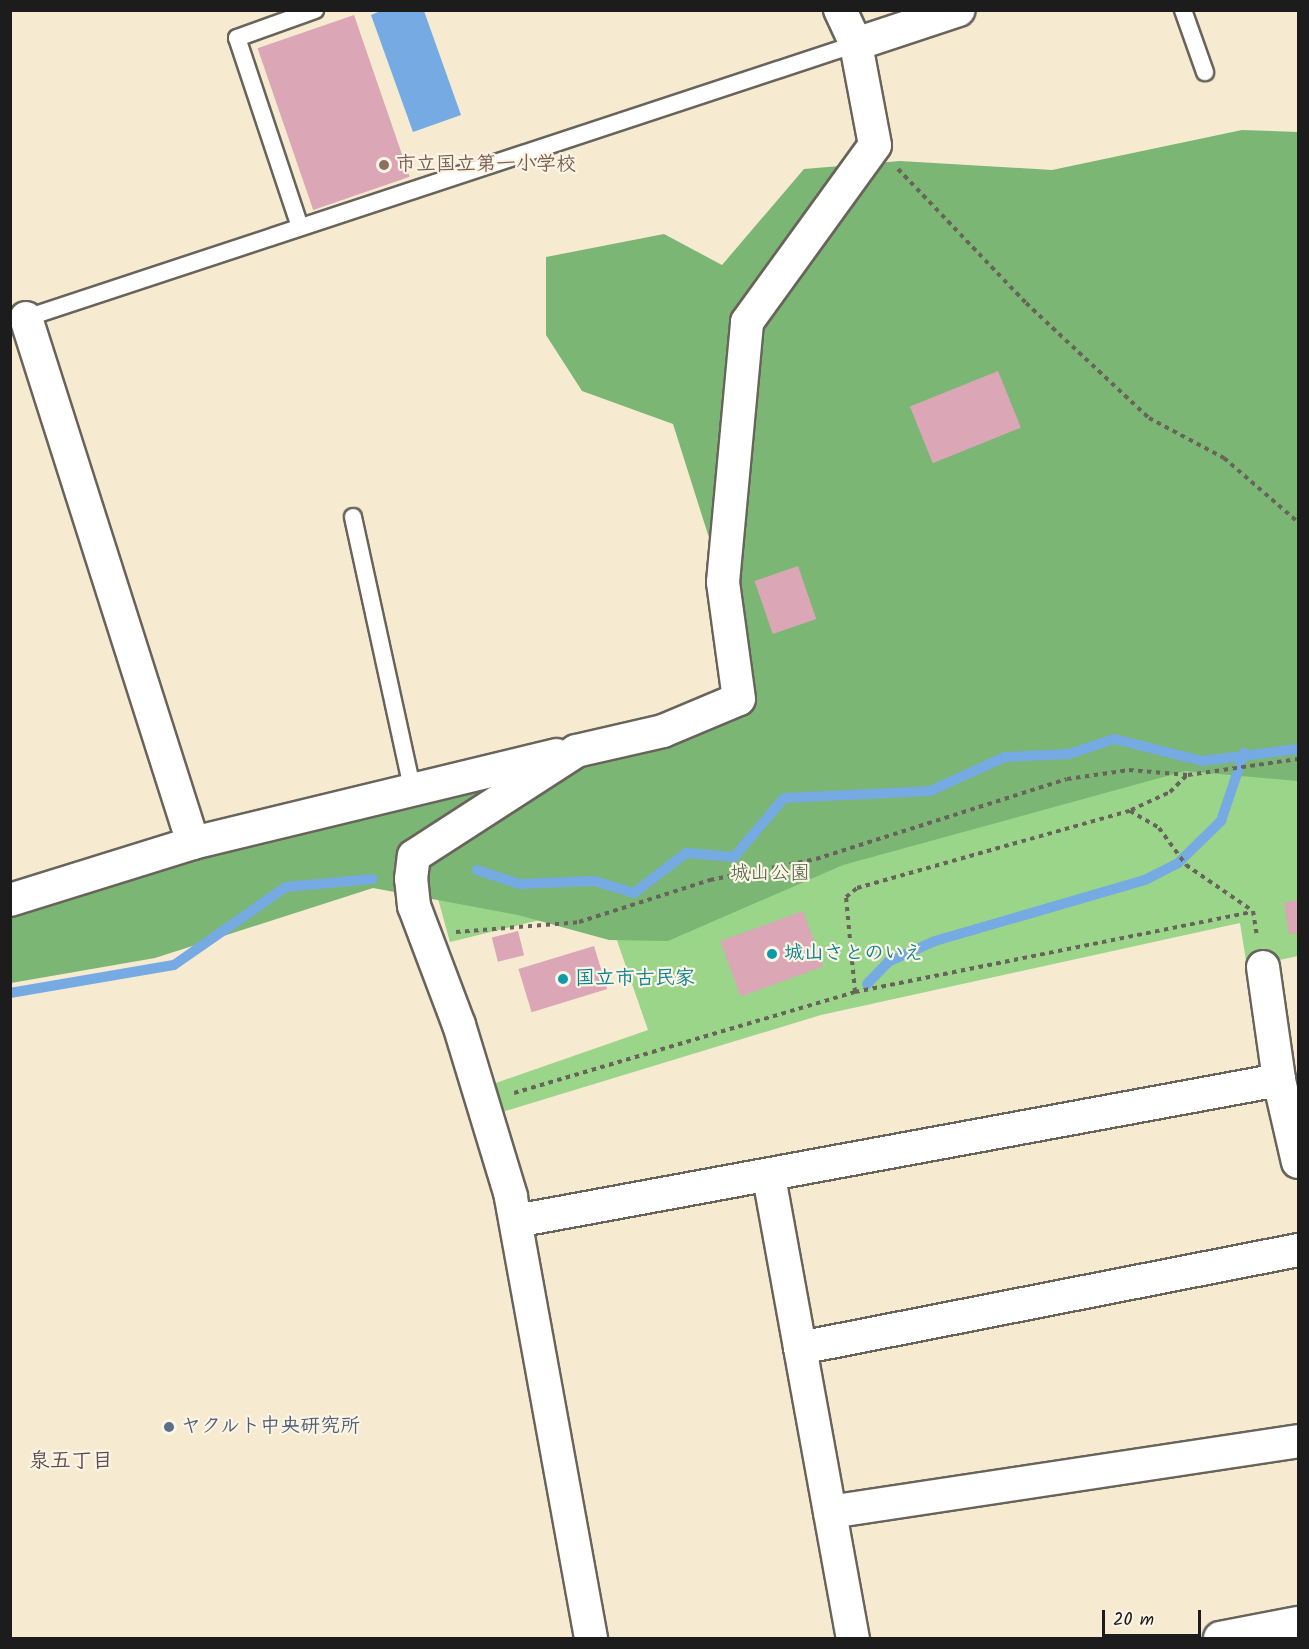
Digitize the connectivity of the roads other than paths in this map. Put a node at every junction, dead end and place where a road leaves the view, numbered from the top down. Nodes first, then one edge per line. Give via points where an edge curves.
1 (315, 10) edge
2 (840, 10) edge
3 (960, 10) edge
4 (1183, 10) edge
5 (856, 44) junction
6 (1205, 72) dead end
7 (300, 227) junction
8 (26, 318) joint
9 (353, 517) dead end
10 (576, 751) junction
11 (412, 787) junction
12 (193, 843) junction
13 (10, 900) edge
14 (1263, 967) road end
15 (1279, 1080) junction
16 (1299, 1162) edge
17 (769, 1178) junction
18 (516, 1221) junction
19 (1299, 1250) edge
20 (800, 1348) junction
21 (1299, 1441) edge
22 (830, 1512) junction
23 (1299, 1623) edge
24 (591, 1638) edge
25 (853, 1638) edge
26 (1220, 1638) edge

1 - 7 lane via 237,38
2 - 5 street
3 - 5 street
4 - 6 lane
5 - 7 lane
5 - 10 street via 875,145 747,322 723,582 739,699 663,731
7 - 8 lane
8 - 12 street
9 - 11 lane
10 - 11 street
10 - 18 street via 414,856 412,888 425,937 482,1103
11 - 12 street
12 - 13 street
14 - 15 street
15 - 16 street
15 - 17 street
17 - 18 street
17 - 20 street
18 - 24 street
19 - 20 street
20 - 22 street
21 - 22 street
22 - 25 street
23 - 26 street

